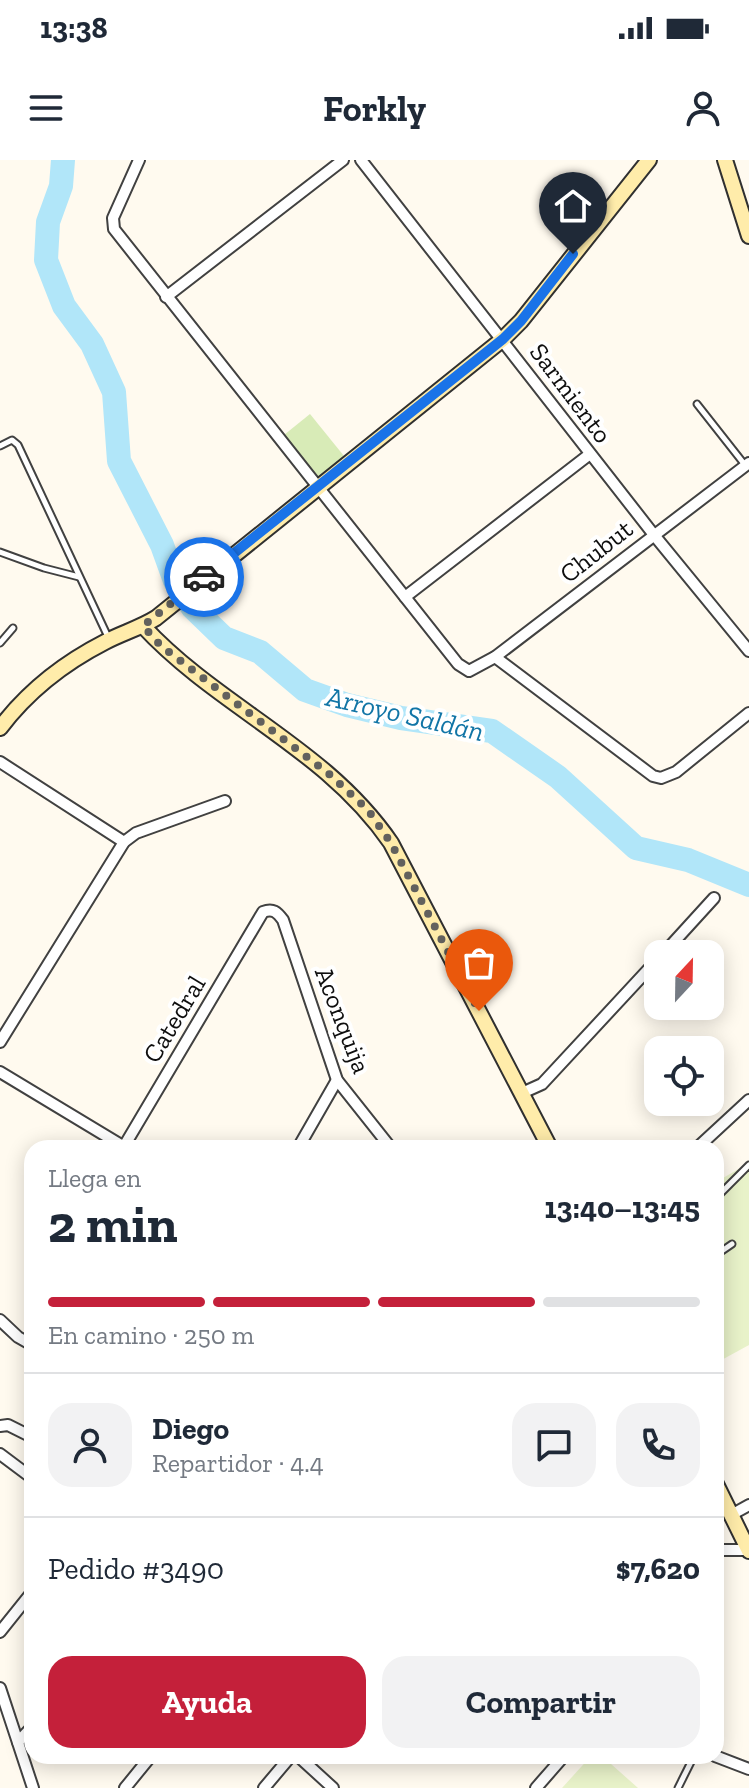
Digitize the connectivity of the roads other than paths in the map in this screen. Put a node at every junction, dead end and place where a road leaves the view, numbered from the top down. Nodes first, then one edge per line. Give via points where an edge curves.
1 (139, 160) edge
2 (343, 160) edge
3 (361, 160) edge
4 (649, 160) edge
5 (725, 160) edge
6 (749, 236) edge
7 (166, 297) junction
8 (503, 339) junction
9 (697, 404) dead end
10 (0, 446) edge
11 (590, 454) junction
12 (747, 464) edge
13 (317, 486) junction
14 (654, 535) junction
15 (0, 552) edge
16 (79, 577) junction
17 (405, 597) junction
18 (143, 626) junction
19 (13, 628) dead end
20 (110, 640) junction
21 (0, 643) edge
22 (749, 651) edge
23 (495, 657) junction
24 (749, 713) edge
25 (0, 728) edge
26 (0, 762) edge
27 (225, 801) dead end
28 (124, 842) junction
29 (714, 898) dead end
30 (263, 912) joint
31 (676, 940) edge
32 (644, 974) edge
33 (0, 1042) edge
34 (0, 1072) edge
35 (337, 1080) junction
36 (522, 1093) junction
37 (749, 1100) edge
38 (111, 1140) edge
39 (129, 1140) edge
40 (303, 1140) edge
41 (385, 1140) edge
42 (546, 1140) edge
43 (706, 1140) edge
44 (749, 1165) edge
45 (724, 1190) edge
46 (732, 1244) dead end
47 (724, 1250) edge
48 (0, 1320) edge
49 (24, 1340) edge
50 (0, 1426) edge
51 (24, 1433) edge
52 (0, 1454) edge
53 (24, 1472) edge
54 (724, 1501) edge
55 (749, 1505) edge
56 (731, 1515) junction
57 (724, 1550) edge
58 (749, 1551) edge
59 (24, 1602) edge
60 (0, 1632) edge
61 (0, 1688) edge
62 (24, 1736) edge
63 (18, 1742) junction
64 (724, 1759) edge
65 (24, 1760) edge
66 (25, 1764) edge
67 (144, 1764) edge
68 (284, 1764) edge
69 (307, 1764) edge
70 (557, 1764) edge
71 (690, 1764) edge
72 (749, 1769) edge
73 (33, 1788) edge
74 (125, 1788) edge
75 (264, 1788) edge
76 (333, 1788) edge
77 (536, 1788) edge
78 (678, 1788) edge

1 - 7 street via 112,224
2 - 7 street
3 - 8 street, Sarmiento
4 - 8 main road
5 - 6 main road
7 - 13 street
8 - 11 street, Sarmiento
8 - 13 main road
9 - 12 lane
10 - 16 lane via 12,440 18,445
11 - 14 street, Sarmiento
11 - 17 street
12 - 14 street, Chubut
13 - 17 street
13 - 18 main road
14 - 22 street, Sarmiento
14 - 23 street, Chubut
15 - 16 lane
16 - 20 lane
17 - 23 street, Chubut via 458,664 469,671
18 - 20 main road
18 - 36 main road via 161,646 317,764 368,810 391,843
19 - 21 lane
20 - 25 main road via 39,686
23 - 24 street via 661,778 676,772
26 - 28 street
27 - 28 street
28 - 33 street
29 - 31 street
30 - 35 street, Aconquija via 276,912 283,920
30 - 39 street, Catedral
32 - 36 street via 542,1084
34 - 38 street
35 - 40 street
35 - 41 street, Aconquija
36 - 42 main road
37 - 43 street
44 - 45 lane
46 - 47 lane
48 - 49 street
50 - 51 street
52 - 53 street
54 - 56 main road
55 - 56 street
56 - 58 main road
57 - 58 street
59 - 60 street
61 - 63 street
62 - 63 street
63 - 65 street
64 - 72 street
66 - 73 street
67 - 74 street
68 - 75 street
69 - 76 street
70 - 77 street
71 - 78 lane

